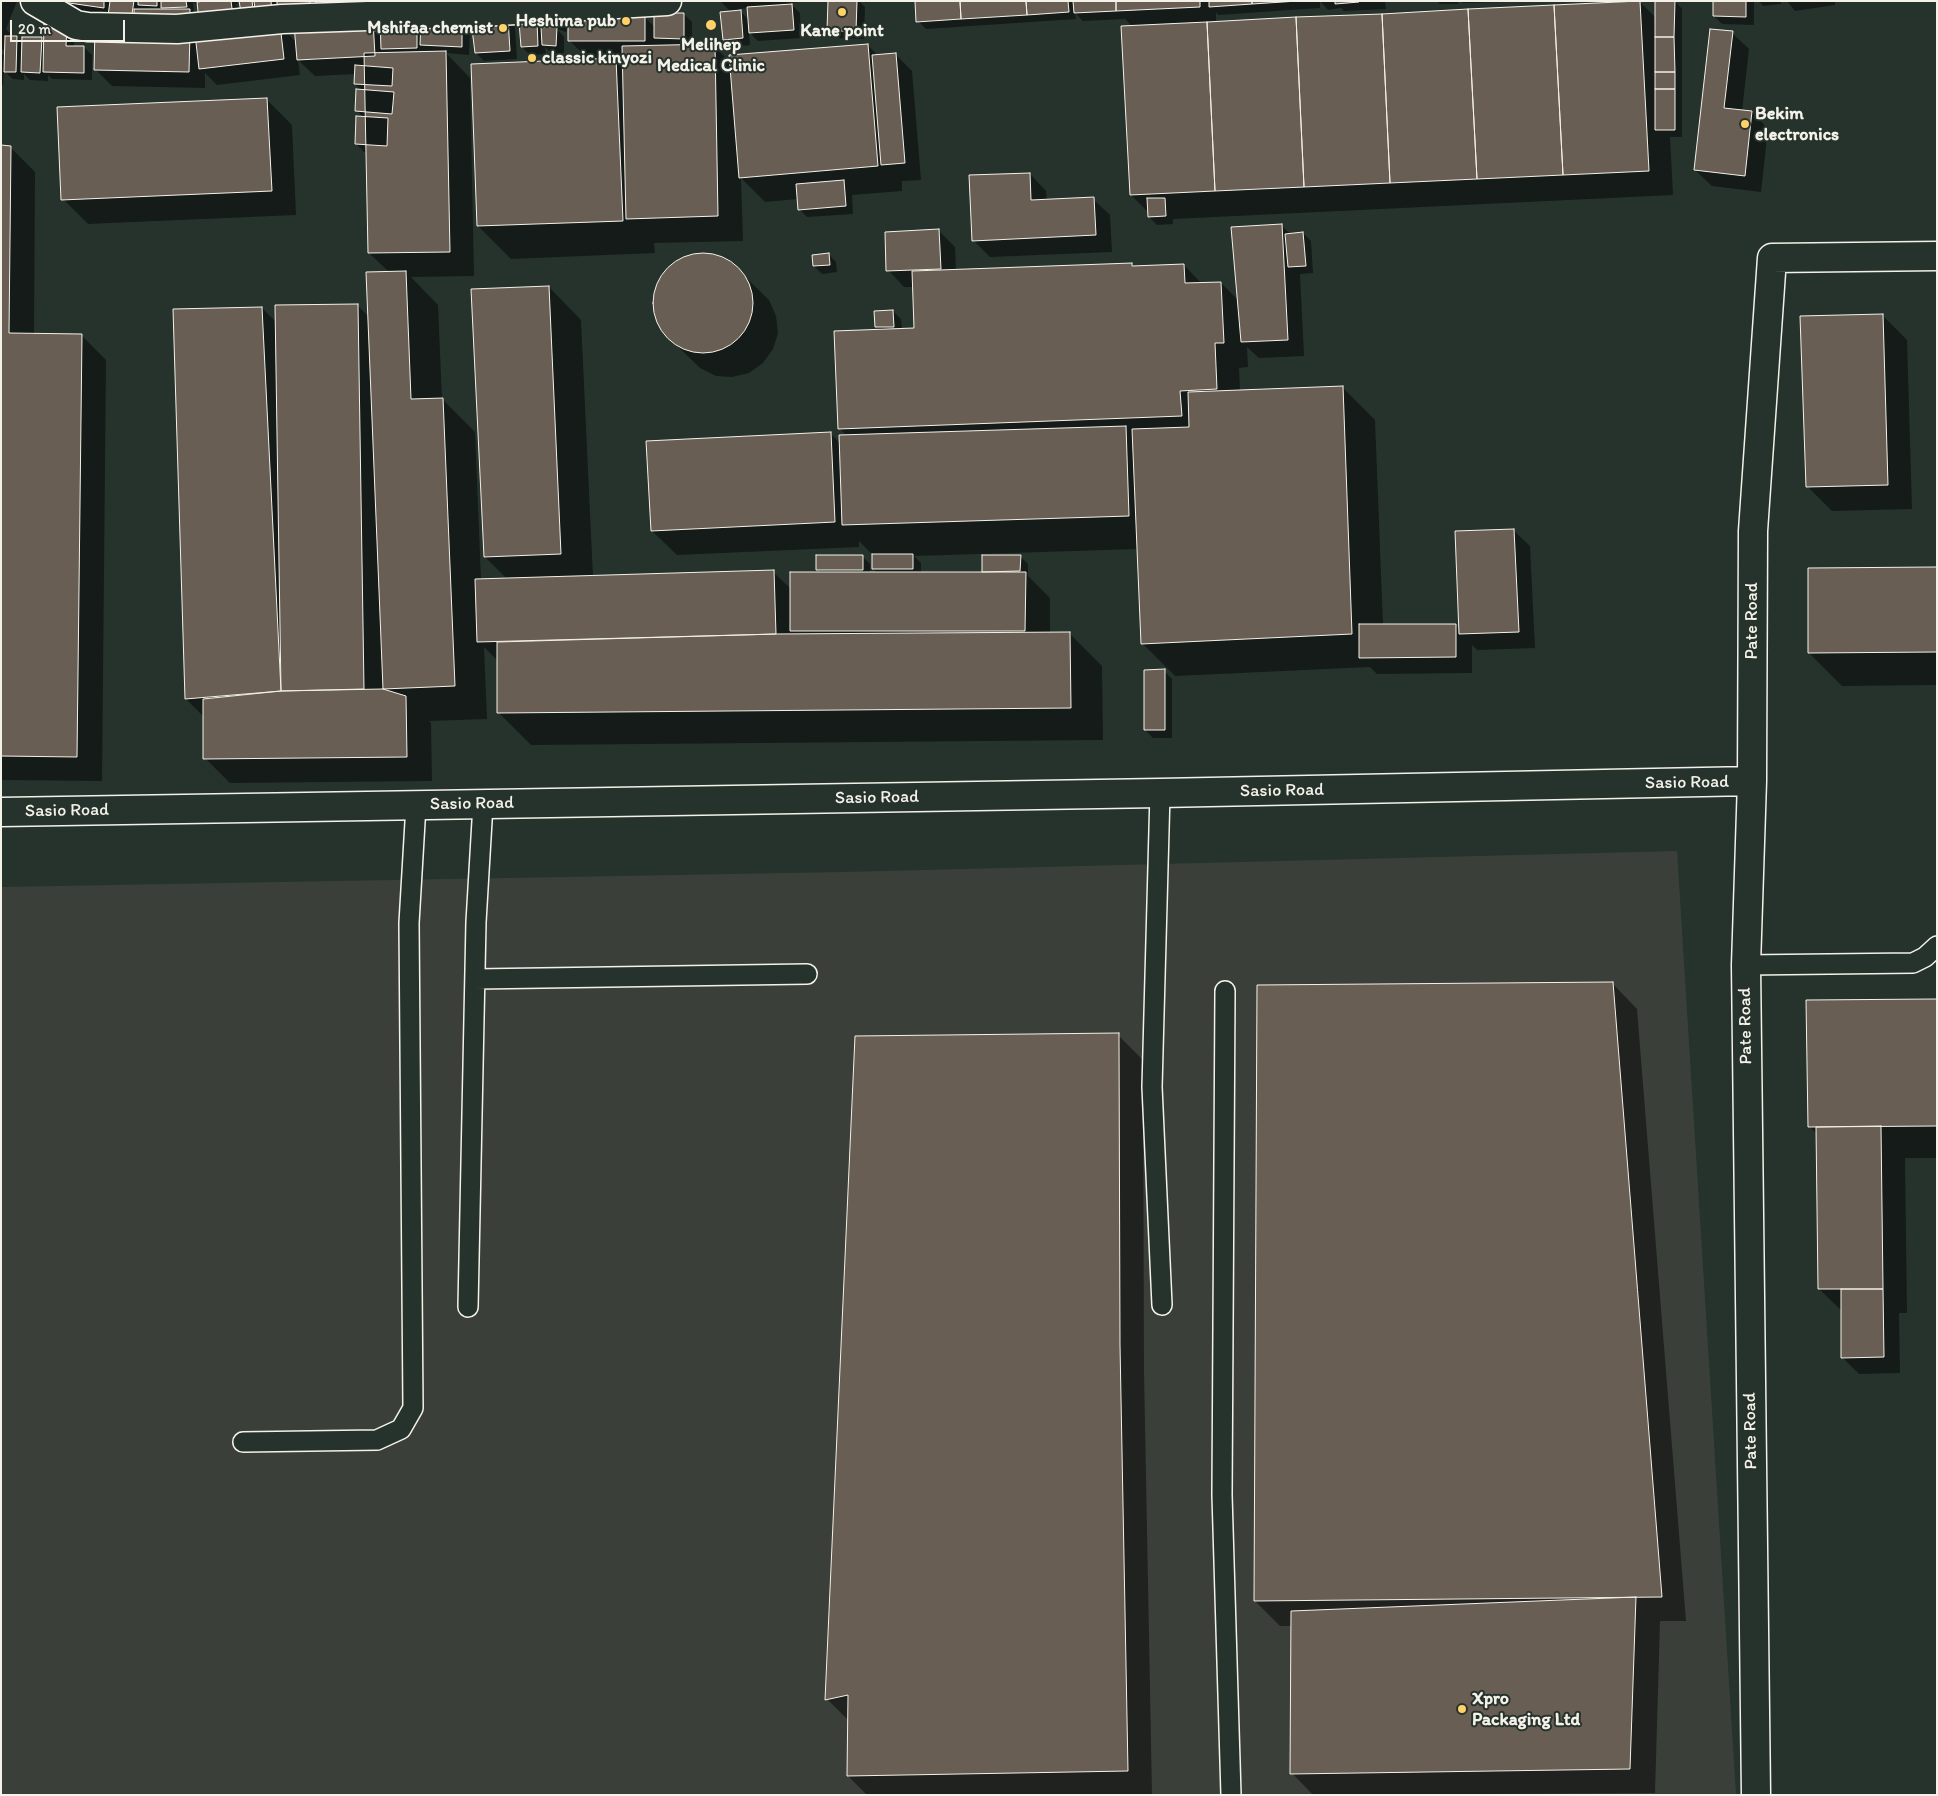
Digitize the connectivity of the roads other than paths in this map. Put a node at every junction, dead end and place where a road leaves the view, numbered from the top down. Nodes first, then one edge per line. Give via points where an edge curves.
1 (35, 1) edge
2 (667, 1) edge
3 (1937, 256) edge
4 (1752, 781) junction
5 (1160, 793) junction
6 (483, 804) junction
7 (416, 806) junction
8 (1, 812) edge
9 (1937, 946) edge
10 (1746, 965) junction
11 (807, 974) dead end
12 (476, 979) junction
13 (1225, 991) dead end
14 (1162, 1305) dead end
15 (468, 1307) dead end
16 (243, 1442) dead end
17 (1231, 1795) edge
18 (1756, 1795) edge

1 - 2 street via 76,25 177,29 282,19
3 - 4 street, Pate Road via 1772,258 1753,531
4 - 5 street, Sasio Road
4 - 10 street, Pate Road
5 - 6 street, Sasio Road
5 - 14 lane via 1152,1087
6 - 7 street, Sasio Road
6 - 12 lane
7 - 8 street, Sasio Road
7 - 16 lane via 409,923 413,1408 401,1429 377,1440
9 - 10 lane via 1913,963
10 - 18 street, Pate Road
11 - 12 lane
12 - 15 lane
13 - 17 lane via 1222,1495

